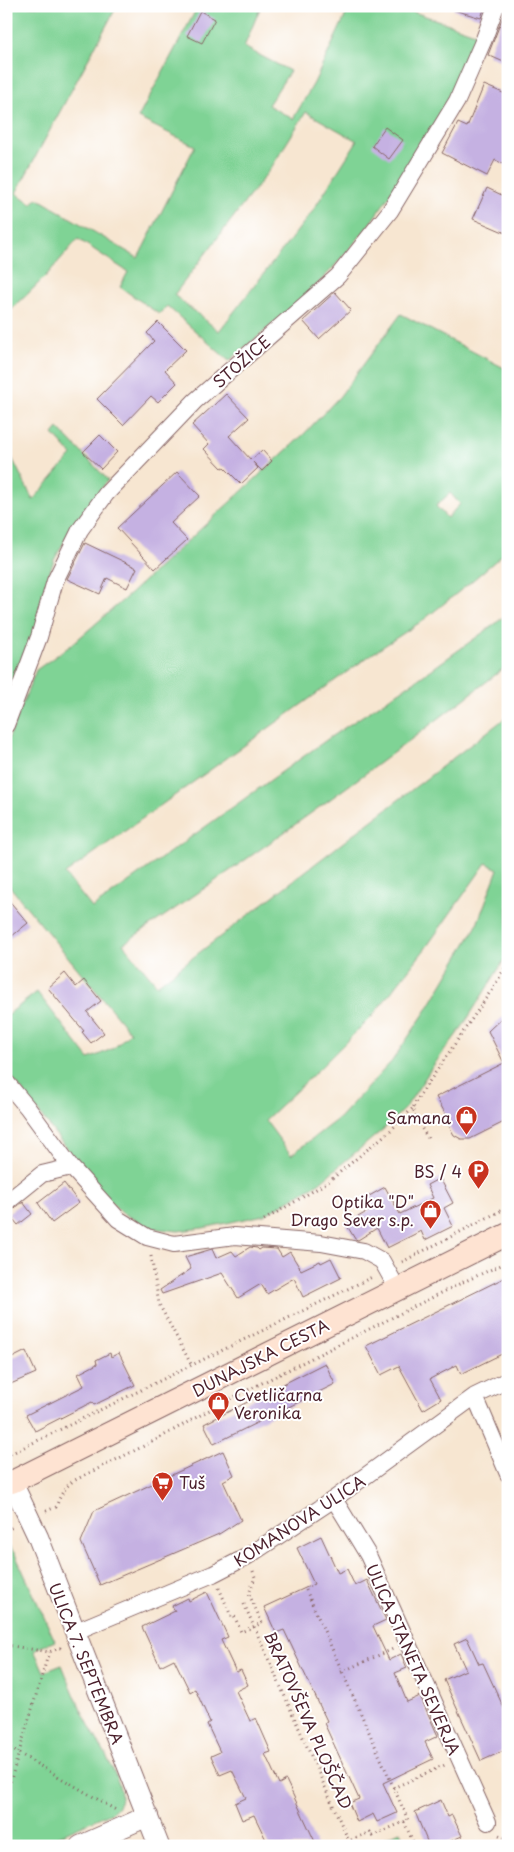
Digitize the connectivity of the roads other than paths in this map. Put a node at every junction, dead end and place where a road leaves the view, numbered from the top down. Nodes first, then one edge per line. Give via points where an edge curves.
1 (496, 6) edge
2 (6, 725) edge
3 (6, 1082) edge
4 (71, 1167) junction
5 (6, 1203) edge
6 (508, 1234) edge
7 (398, 1288) junction
8 (508, 1380) edge
9 (475, 1396) junction
10 (508, 1474) edge
11 (8, 1484) edge
12 (334, 1499) junction
13 (74, 1632) junction
14 (148, 1816) junction
15 (488, 1822) dead end
16 (80, 1846) edge
17 (159, 1846) edge

1 - 2 street, STOŽICE via 457,102 390,211 338,276 195,401 106,494 80,530 55,581 39,637
3 - 4 street
4 - 5 street via 42,1174
4 - 7 street via 118,1219 148,1238 174,1244 235,1236 321,1243 364,1252 382,1262
6 - 7 main road, DUNAJSKA CESTA
7 - 11 main road, DUNAJSKA CESTA
8 - 9 street, KOMANOVA ULICA
9 - 10 street
9 - 12 street, KOMANOVA ULICA
11 - 13 street, ULICA 7. SEPTEMBRA via 38,1537
12 - 13 street, KOMANOVA ULICA via 248,1556 214,1574
12 - 15 street, ULICA STANETA SEVERJA via 368,1555
13 - 14 street, ULICA 7. SEPTEMBRA
14 - 16 street
14 - 17 street, ULICA 7. SEPTEMBRA

